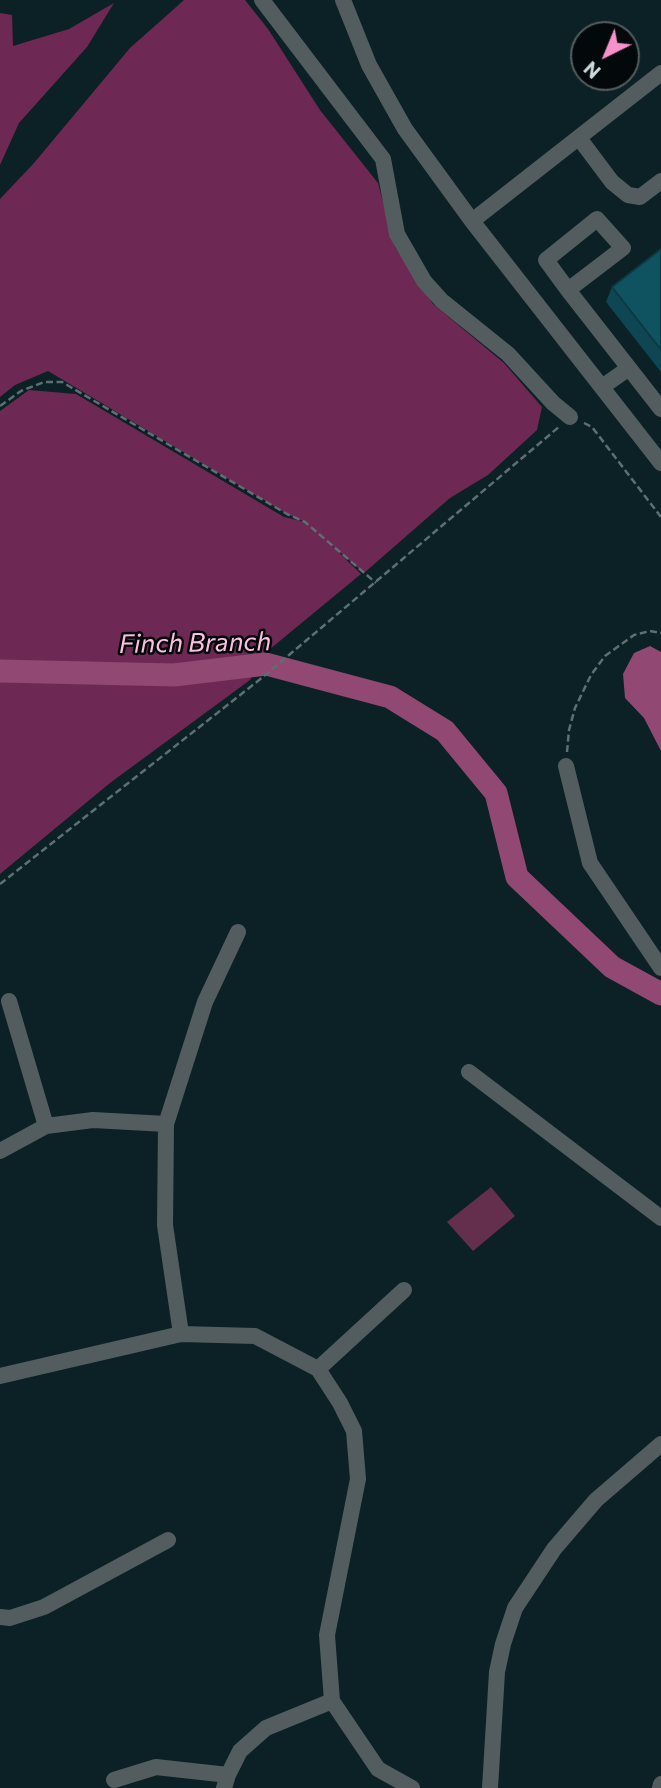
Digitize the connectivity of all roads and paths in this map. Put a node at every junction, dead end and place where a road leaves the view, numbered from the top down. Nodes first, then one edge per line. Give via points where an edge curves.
1 (262, 0) edge
2 (343, 0) edge
3 (661, 73) edge
4 (579, 138) junction
5 (661, 181) edge
6 (472, 221) junction
7 (568, 290) junction
8 (629, 368) junction
9 (602, 387) junction
10 (0, 406) edge
11 (661, 409) edge
12 (570, 417) junction
13 (661, 463) edge
14 (661, 517) edge
15 (376, 583) junction
16 (661, 633) edge
17 (566, 766) joint
18 (0, 884) edge
19 (238, 932) dead end
20 (661, 968) edge
21 (9, 1001) dead end
22 (469, 1072) dead end
23 (166, 1124) junction
24 (46, 1126) junction
25 (0, 1151) edge
26 (661, 1217) edge
27 (404, 1290) dead end
28 (181, 1334) junction
29 (318, 1369) junction
30 (0, 1376) edge
31 (661, 1444) edge
32 (168, 1540) dead end
33 (0, 1617) edge
34 (332, 1701) junction
35 (114, 1780) dead end
36 (226, 1781) edge
37 (411, 1788) edge
38 (490, 1788) edge

1 - 12 street via 383,159 397,234 424,281 509,354
2 - 6 street via 369,65 405,129
3 - 4 street
4 - 5 street via 612,182 628,195 640,197
4 - 6 street
6 - 9 street
7 - 7 street via 546,260 597,219 622,248
7 - 8 street
8 - 9 street
8 - 11 street
9 - 13 street
10 - 15 path via 44,382 62,382 305,522
12 - 14 path via 592,427
12 - 15 path
15 - 18 path
16 - 17 path via 650,631 621,642 591,675 575,708
17 - 20 street via 590,863
19 - 23 street via 205,1002
21 - 24 street
22 - 26 street
23 - 24 street via 93,1120
23 - 28 street via 165,1225
24 - 25 street
27 - 29 street
28 - 29 street via 255,1336
28 - 30 street
29 - 34 street via 354,1431 358,1479 327,1635
31 - 38 street via 596,1500 554,1549 515,1608 497,1672
32 - 33 street via 44,1607
34 - 36 street via 267,1728 240,1751
34 - 37 street via 378,1769
35 - 36 street via 156,1767

